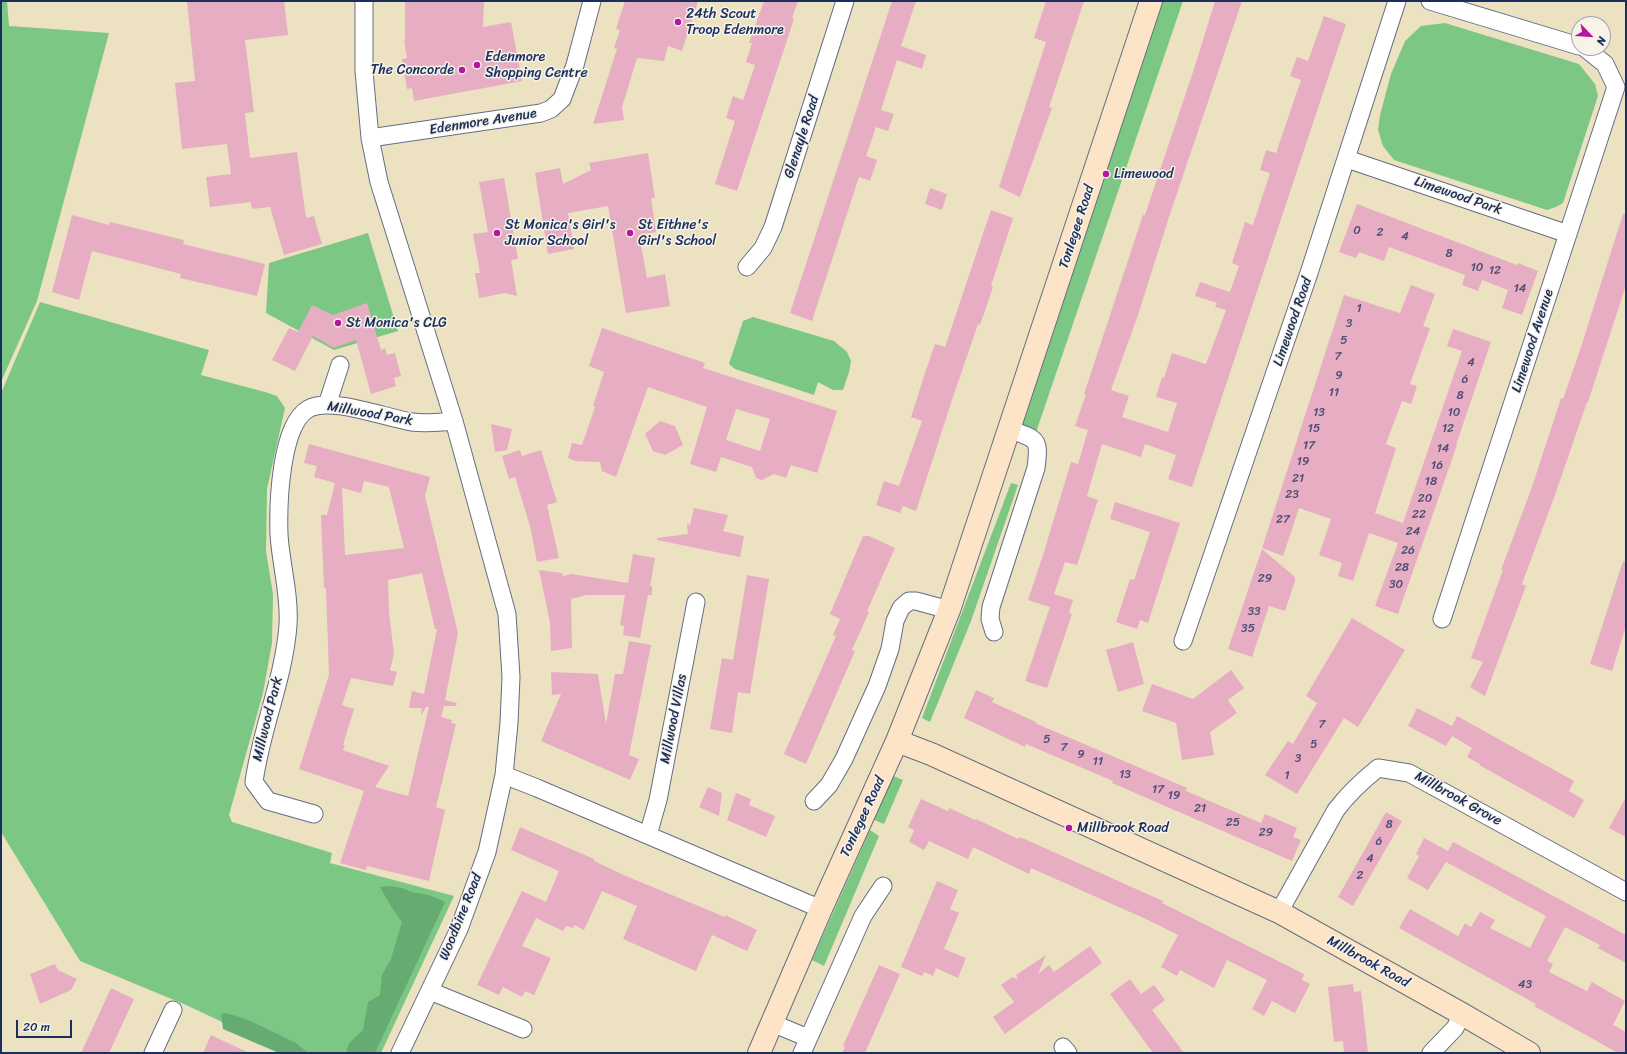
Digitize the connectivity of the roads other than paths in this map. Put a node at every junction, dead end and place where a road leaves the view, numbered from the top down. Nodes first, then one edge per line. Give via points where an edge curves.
1 (364, 1) edge
2 (592, 1) edge
3 (845, 1) edge
4 (1151, 1) edge
5 (1397, 1) edge
6 (1430, 1) edge
7 (1571, 44) edge
8 (1595, 56) edge
9 (370, 138) junction
10 (1347, 159) junction
11 (1568, 234) junction
12 (747, 267) dead end
13 (340, 364) dead end
14 (327, 405) junction
15 (454, 421) junction
16 (1009, 429) junction
17 (696, 602) dead end
18 (949, 610) junction
19 (1442, 619) dead end
20 (994, 632) dead end
21 (1183, 641) dead end
22 (897, 741) junction
23 (504, 775) junction
24 (814, 801) dead end
25 (314, 814) dead end
26 (648, 835) junction
27 (883, 886) dead end
28 (1626, 892) edge
29 (821, 909) junction
30 (1279, 912) junction
31 (430, 991) junction
32 (173, 1010) dead end
33 (1462, 1014) junction
34 (772, 1023) junction
35 (522, 1029) dead end
36 (805, 1045) edge
37 (153, 1053) edge
38 (400, 1053) edge
39 (759, 1053) edge
40 (1431, 1053) edge
41 (1529, 1053) edge

1 - 9 street via 364,65
2 - 9 street, Edenmore Avenue via 575,65 562,99 551,110
3 - 12 street, Glenayle Road via 773,227 763,248
4 - 16 main road, Tonlegee Road
5 - 10 street, Limewood Road
6 - 7 street
8 - 11 street, Limewood Avenue via 1605,64 1616,88
9 - 15 street via 379,182
10 - 11 street, Limewood Park
10 - 21 street, Limewood Road
11 - 19 street, Limewood Avenue
13 - 14 street
14 - 15 street, Millwood Park via 412,422
14 - 25 street, Millwood Park via 322,404 308,409 297,419 283,464 279,536 286,582 288,624 283,658 262,737 254,782 268,801
15 - 23 street via 507,614 511,677
16 - 18 main road, Tonlegee Road
16 - 20 street via 1034,439 1038,451 1036,468 991,607 990,619
17 - 26 street, Millwood Villas via 658,800
18 - 22 main road, Tonlegee Road
18 - 24 street via 916,600 909,601 901,608 877,686 844,759 829,785
22 - 29 main road, Tonlegee Road
22 - 30 main road, Millbrook Road via 938,757
23 - 26 street
23 - 31 street, Woodbine Road via 488,852 460,929
26 - 29 street
27 - 36 street via 863,916
28 - 30 street, Millbrook Grove via 1409,772 1378,768 1345,797 1336,810
29 - 34 main road, Tonlegee Road
30 - 33 main road, Millbrook Road
31 - 35 street
31 - 38 street, Woodbine Road
32 - 37 street
33 - 40 street via 1455,1028
33 - 41 main road, Millbrook Road
34 - 36 street
34 - 39 main road, Tonlegee Road

